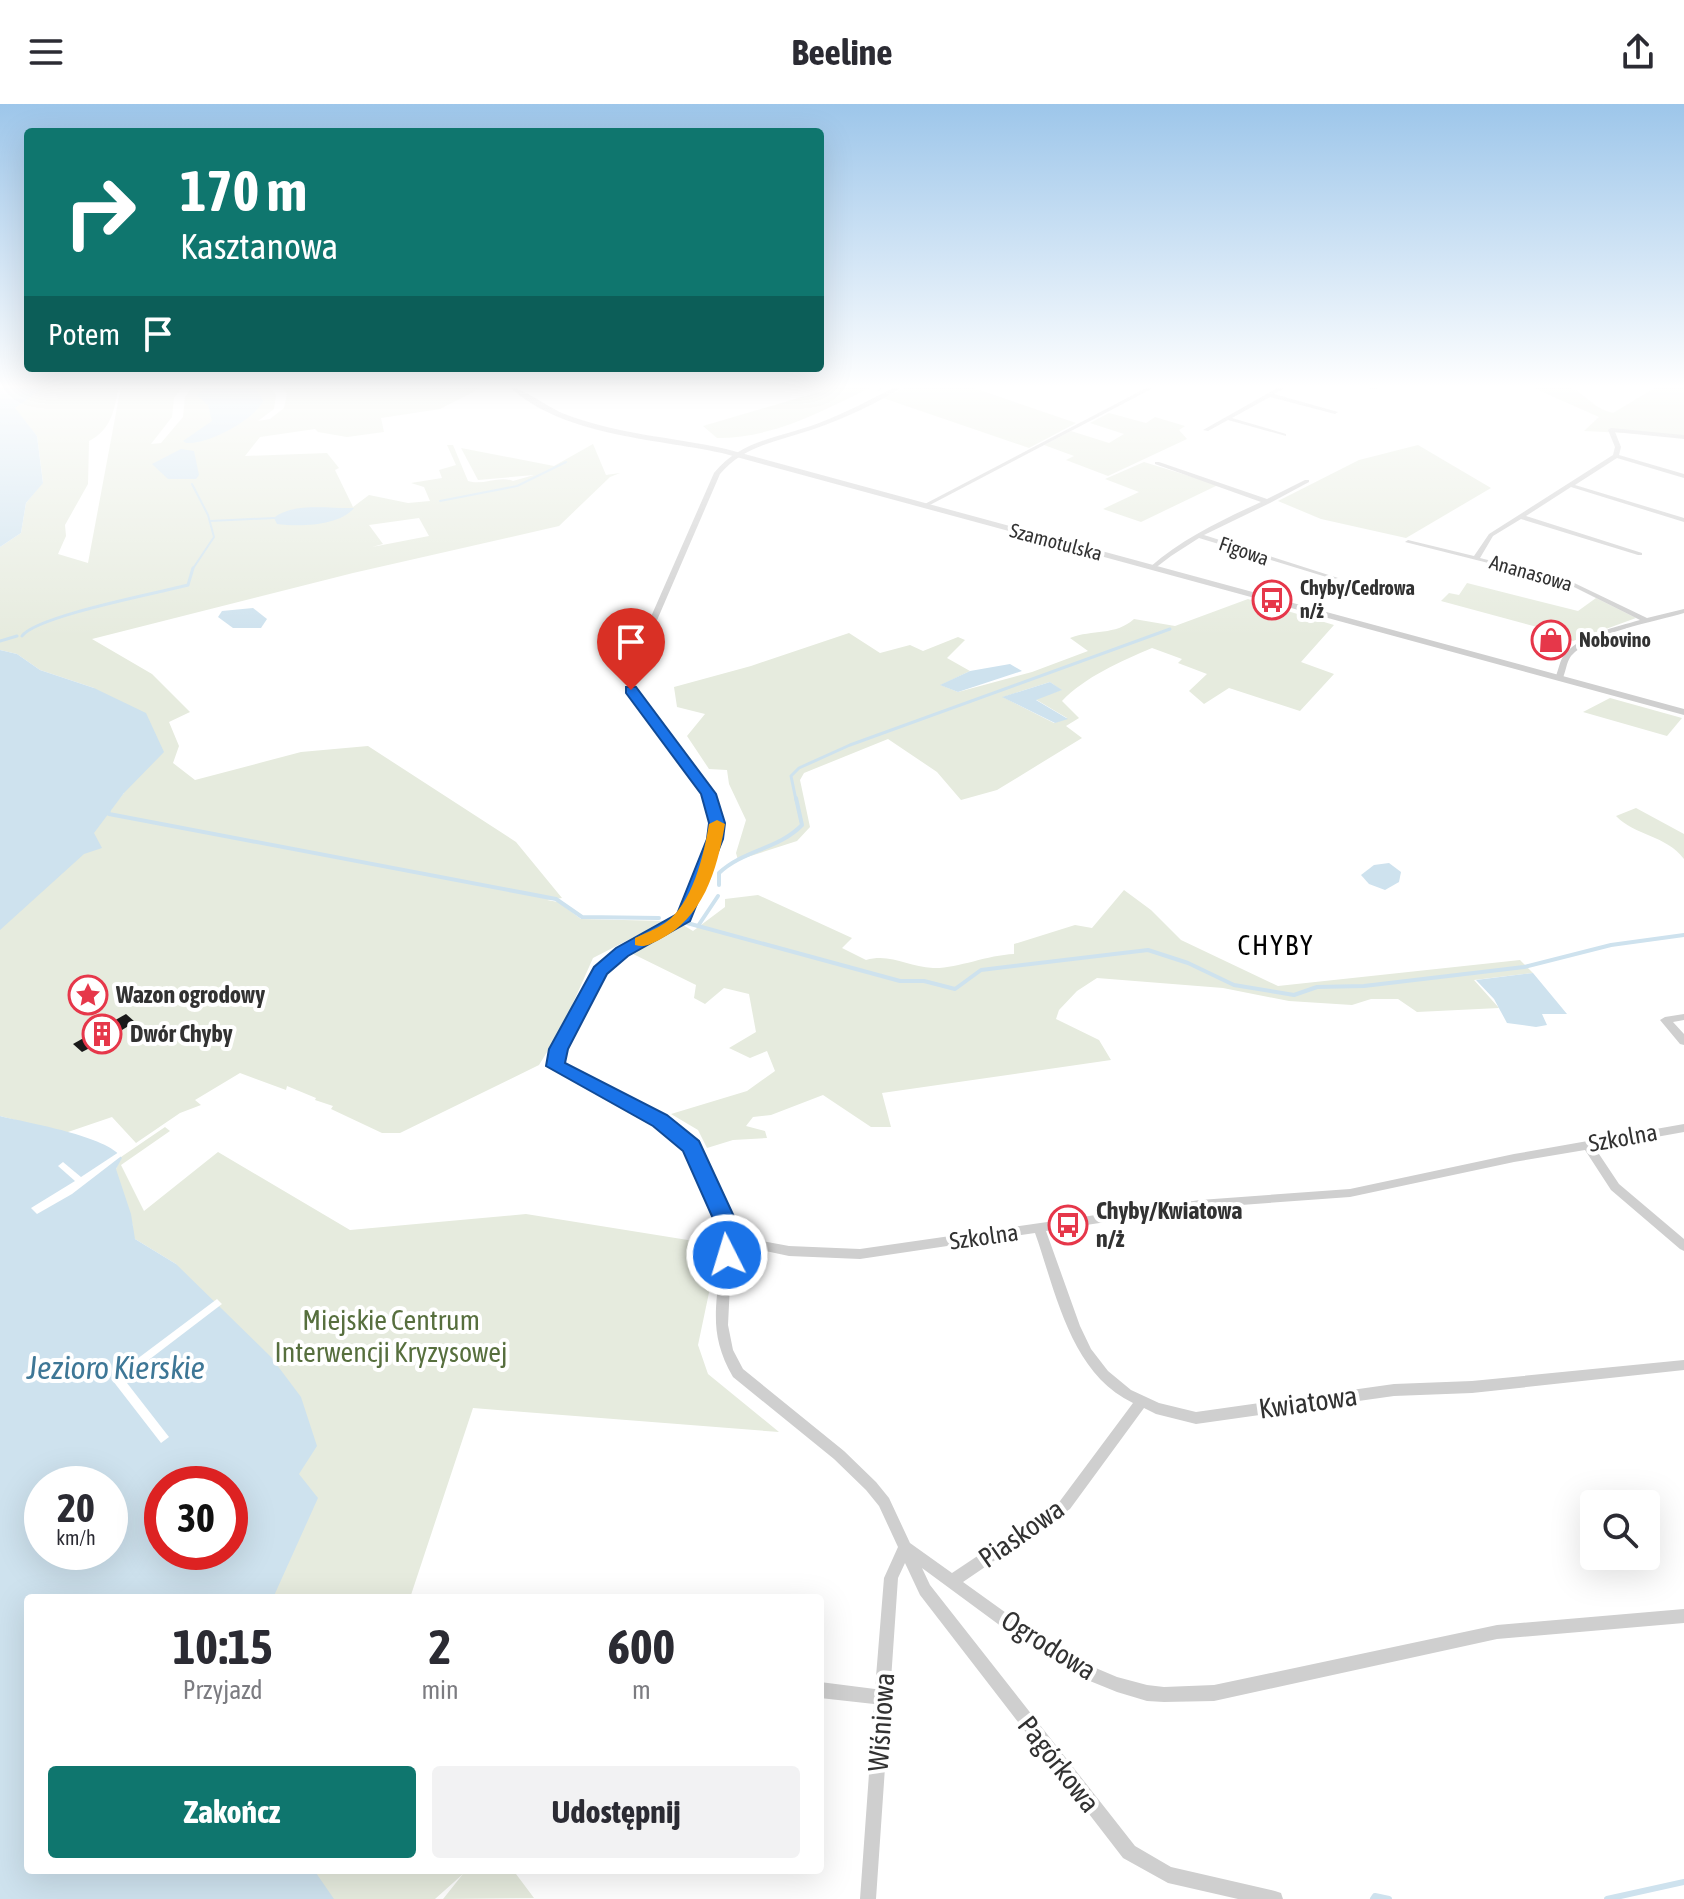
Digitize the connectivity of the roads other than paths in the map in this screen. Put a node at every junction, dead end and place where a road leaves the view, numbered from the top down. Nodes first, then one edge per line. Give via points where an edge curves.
1 (721, 470) edge
2 (792, 470) edge
3 (993, 470) edge
4 (1176, 470) edge
5 (1594, 470) edge
6 (1663, 470) edge
7 (1684, 476) edge
8 (1307, 481) dead end
9 (1570, 485) junction
10 (1268, 502) junction
11 (927, 507) junction
12 (1520, 516) junction
13 (1684, 520) edge
14 (1200, 536) junction
15 (1408, 542) dead end
16 (1640, 554) dead end
17 (1476, 558) junction
18 (1152, 568) junction
19 (1335, 578) dead end
20 (1684, 611) edge
21 (1647, 621) junction
22 (1562, 666) junction
23 (1547, 675) junction
24 (1559, 678) junction
25 (1684, 712) edge
26 (1684, 1017) edge
27 (1684, 1041) edge
28 (1684, 1128) edge
29 (1587, 1144) junction
30 (1039, 1229) junction
31 (728, 1239) junction
32 (1684, 1246) edge
33 (1684, 1365) edge
34 (1141, 1402) junction
35 (905, 1547) junction
36 (954, 1582) junction
37 (1684, 1616) edge
38 (824, 1691) edge
39 (883, 1698) junction
40 (868, 1899) edge
41 (1275, 1899) edge

1 - 31 street via 629,676 639,705 709,794 717,823 713,847 684,917 622,952 600,971 555,1066 660,1120 692,1147
2 - 11 street, Szamotulska
3 - 11 street
4 - 10 street
5 - 9 street
6 - 7 street
8 - 10 street
9 - 12 street
9 - 13 street
10 - 14 street
11 - 18 street, Szamotulska
12 - 16 street
12 - 17 street via 1491,535
14 - 18 street via 1177,544
14 - 19 street, Figowa
15 - 17 street, Ananasowa
17 - 21 street, Ananasowa via 1572,584
18 - 23 street, Szamotulska
20 - 21 street
21 - 22 street via 1581,645
22 - 23 street
22 - 24 street
23 - 24 street, Szamotulska
24 - 25 street, Szamotulska
26 - 27 street via 1665,1020
28 - 29 street, Szkolna
29 - 30 street, Szkolna via 1350,1193 1200,1204
29 - 32 street via 1615,1187
30 - 31 street, Szkolna via 860,1254 789,1251
30 - 34 street, Kwiatowa via 1091,1363
31 - 35 street, Ogrodowa via 720,1308 728,1359 871,1486
33 - 34 street, Kwiatowa via 1394,1390 1196,1418
34 - 36 street, Piaskowa via 1065,1505
35 - 36 street, Ogrodowa
35 - 39 street, Wiśniowa via 891,1578
35 - 41 street, Pagórkowa via 925,1590 1129,1852 1168,1875
36 - 37 street, Ogrodowa via 1079,1669 1132,1689 1179,1696 1497,1632
38 - 39 street
39 - 40 street, Wiśniowa

